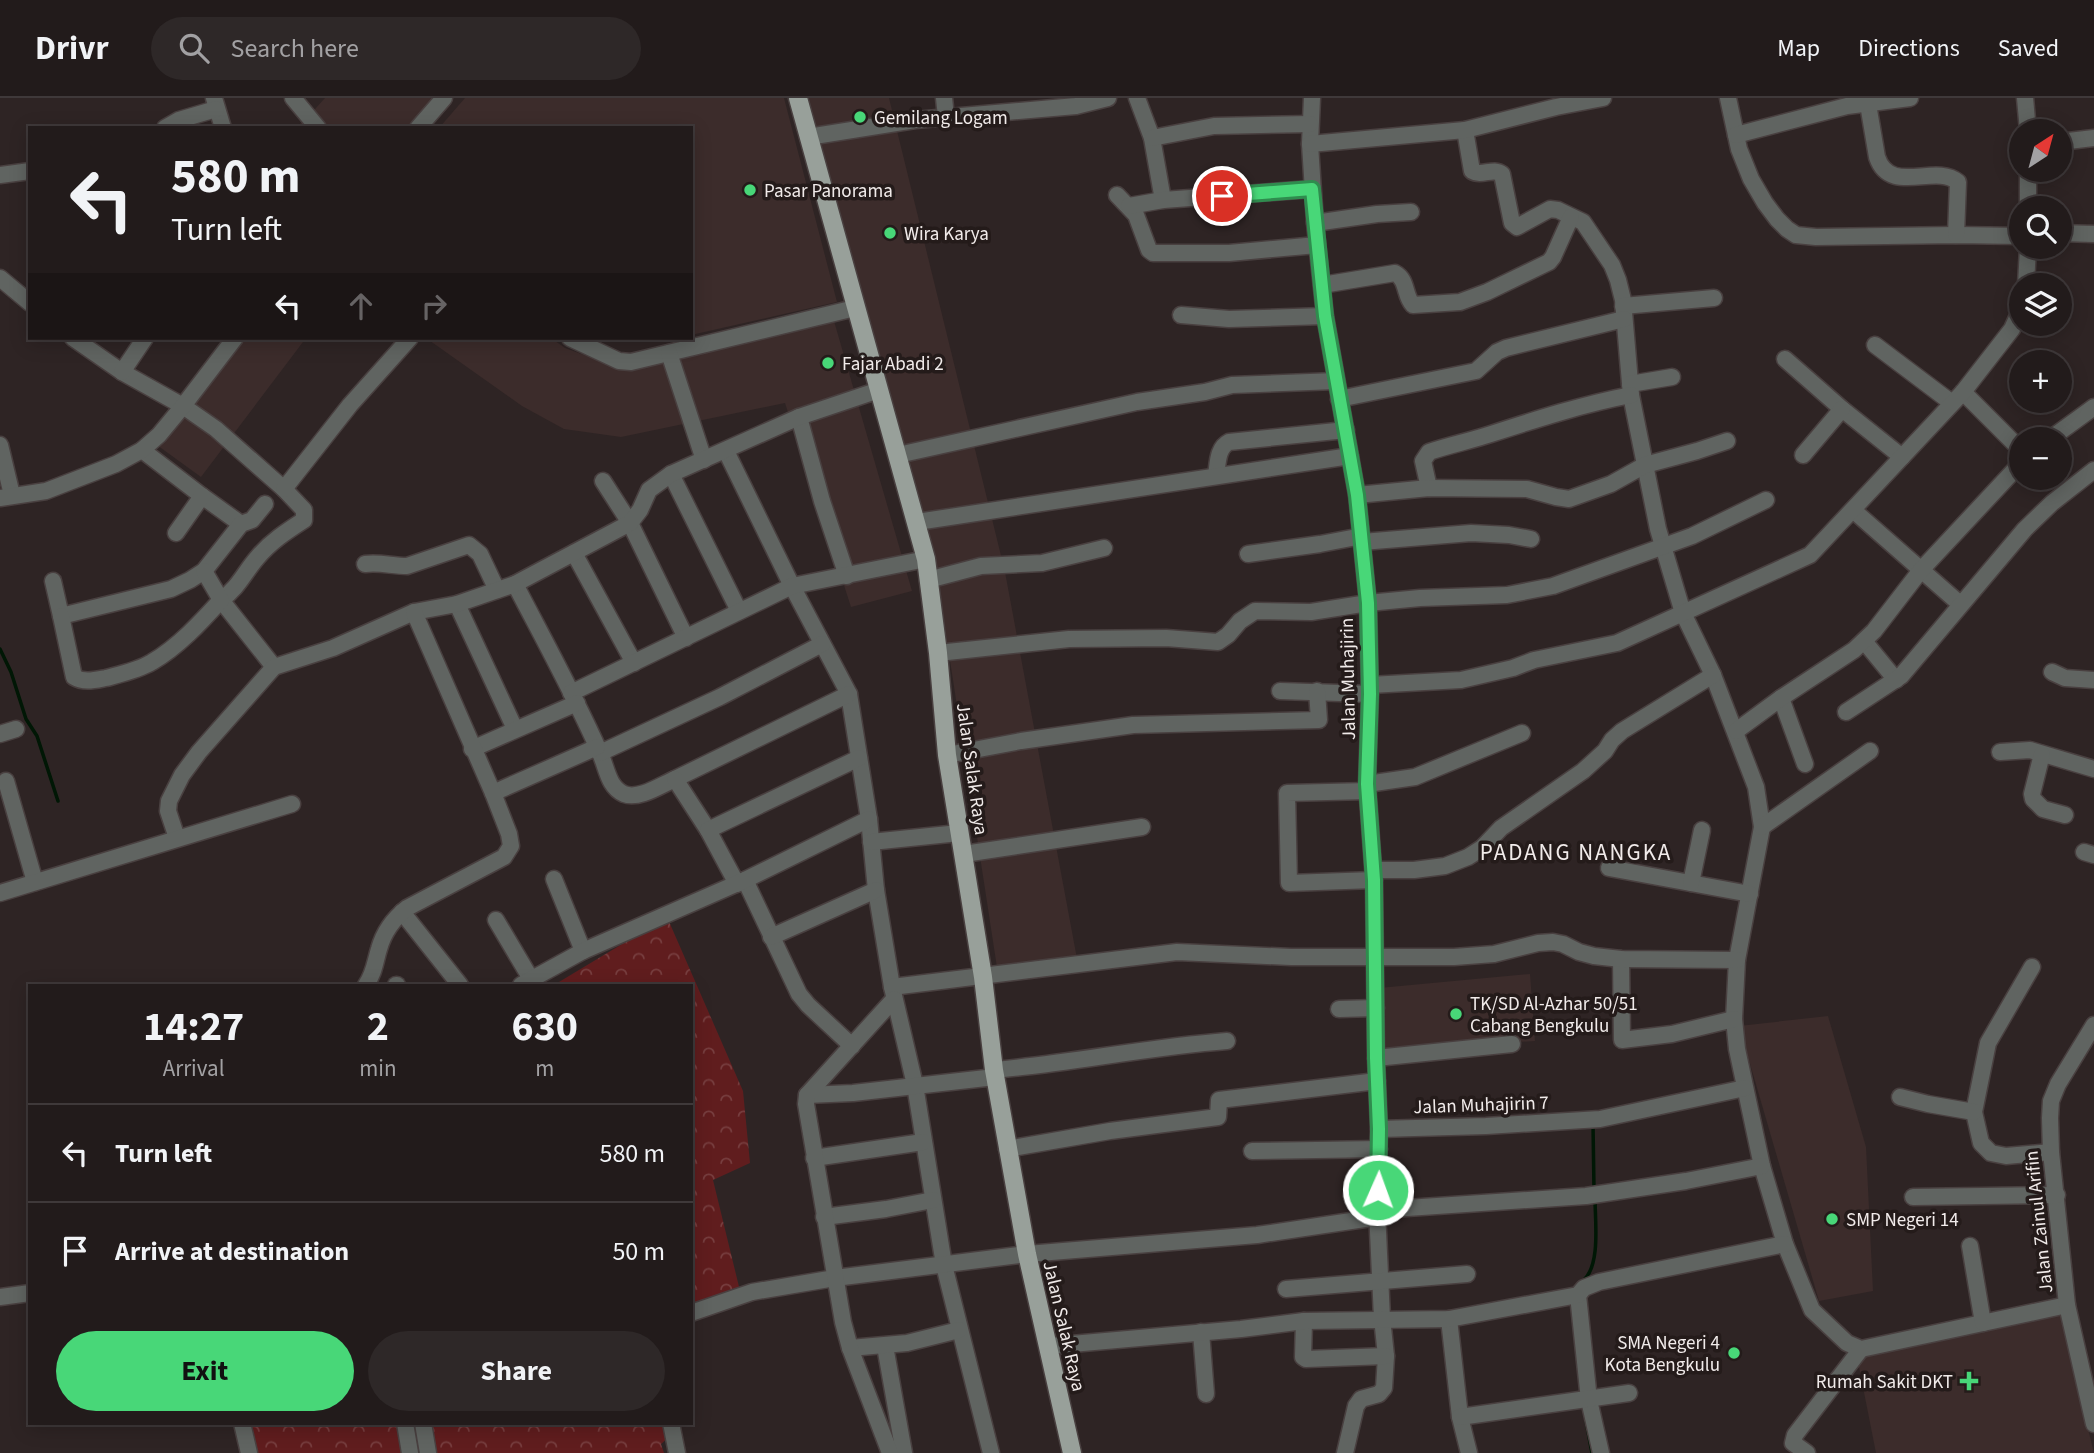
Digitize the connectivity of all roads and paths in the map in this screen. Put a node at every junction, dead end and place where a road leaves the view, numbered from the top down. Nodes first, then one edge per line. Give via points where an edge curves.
1 (293, 98) edge
2 (444, 98) edge
3 (798, 98) edge
4 (944, 98) edge
5 (1108, 98) edge
6 (1137, 98) edge
7 (1312, 98) edge
8 (1603, 98) edge
9 (1728, 98) edge
10 (1910, 98) edge
11 (2025, 98) edge
12 (1866, 101) edge
13 (1555, 103) edge
14 (215, 104) edge
15 (946, 117) junction
16 (2027, 119) edge
17 (1310, 124) junction
18 (168, 126) edge
19 (222, 126) edge
20 (316, 126) edge
21 (420, 126) edge
22 (1465, 130) junction
23 (1736, 135) junction
24 (808, 137) junction
25 (1152, 138) junction
26 (2094, 138) edge
27 (2072, 141) edge
28 (1310, 145) junction
29 (28, 171) edge
30 (0, 175) edge
31 (1312, 189) junction
32 (1117, 195) dead end
33 (1163, 200) junction
34 (1129, 206) junction
35 (1411, 212) dead end
36 (1571, 217) junction
37 (1315, 223) junction
38 (2072, 233) edge
39 (1956, 234) junction
40 (2094, 234) edge
41 (2009, 236) edge
42 (1317, 245) junction
43 (0, 278) edge
44 (1322, 285) junction
45 (1714, 298) dead end
46 (28, 301) edge
47 (855, 308) junction
48 (1624, 313) junction
49 (1181, 315) dead end
50 (1325, 316) junction
51 (2009, 333) edge
52 (76, 340) edge
53 (144, 340) edge
54 (229, 340) edge
55 (408, 340) edge
56 (574, 340) edge
57 (1875, 345) dead end
58 (669, 353) junction
59 (1785, 359) dead end
60 (122, 372) junction
61 (1672, 377) dead end
62 (1336, 381) junction
63 (879, 390) junction
64 (1631, 390) junction
65 (1957, 397) junction
66 (1339, 399) junction
67 (183, 406) junction
68 (2094, 407) edge
69 (1842, 409) junction
70 (799, 417) junction
71 (2066, 427) edge
72 (1346, 430) junction
73 (2009, 440) edge
74 (1727, 441) dead end
75 (0, 445) edge
76 (142, 450) junction
77 (726, 451) junction
78 (898, 455) junction
79 (1803, 455) dead end
80 (1350, 456) junction
81 (1902, 457) junction
82 (704, 460) junction
83 (1645, 465) junction
84 (2094, 470) edge
85 (671, 474) junction
86 (1216, 475) junction
87 (2009, 476) edge
88 (603, 481) dead end
89 (1429, 488) junction
90 (284, 489) junction
91 (1357, 495) junction
92 (6, 496) edge
93 (202, 496) junction
94 (1766, 500) dead end
95 (265, 504) dead end
96 (1853, 510) junction
97 (917, 522) junction
98 (630, 523) junction
99 (241, 524) junction
100 (176, 533) dead end
101 (1362, 539) junction
102 (1531, 539) dead end
103 (1664, 546) junction
104 (1104, 548) dead end
105 (574, 553) junction
106 (1248, 554) dead end
107 (926, 559) junction
108 (365, 564) dead end
109 (1921, 570) junction
110 (204, 571) junction
111 (847, 576) junction
112 (928, 580) junction
113 (53, 582) dead end
114 (515, 584) junction
115 (792, 586) junction
116 (497, 590) junction
117 (221, 600) junction
118 (1368, 603) junction
119 (457, 604) junction
120 (1960, 604) junction
121 (739, 611) junction
122 (414, 612) junction
123 (1683, 612) junction
124 (61, 616) junction
125 (686, 638) junction
126 (1864, 641) junction
127 (822, 644) junction
128 (938, 653) junction
129 (634, 663) junction
130 (274, 667) junction
131 (2052, 672) dead end
132 (1713, 675) junction
133 (1896, 680) junction
134 (2094, 680) edge
135 (1370, 690) junction
136 (1280, 691) dead end
137 (1317, 691) junction
138 (849, 694) junction
139 (574, 698) junction
140 (1781, 698) junction
141 (1846, 712) dead end
142 (16, 729) dead end
143 (515, 729) junction
144 (1736, 731) junction
145 (1522, 733) dead end
146 (0, 734) edge
147 (472, 749) junction
148 (598, 750) junction
149 (1870, 751) dead end
150 (2000, 752) dead end
151 (2042, 754) junction
152 (947, 755) junction
153 (859, 758) junction
154 (1805, 764) dead end
155 (2094, 769) edge
156 (675, 779) junction
157 (6, 781) dead end
158 (1368, 788) junction
159 (492, 793) junction
160 (292, 804) dead end
161 (2065, 815) dead end
162 (869, 819) junction
163 (1142, 827) dead end
164 (1762, 827) junction
165 (708, 830) junction
166 (1703, 830) dead end
167 (959, 833) junction
168 (177, 838) junction
169 (872, 842) junction
170 (964, 854) junction
171 (1609, 869) dead end
172 (1374, 875) junction
173 (554, 879) dead end
174 (36, 882) junction
175 (741, 882) junction
176 (1691, 883) junction
177 (876, 890) junction
178 (0, 893) edge
179 (1750, 894) junction
180 (402, 912) junction
181 (496, 920) dead end
182 (771, 937) junction
183 (583, 951) junction
184 (1376, 957) junction
185 (1621, 959) junction
186 (1737, 960) junction
187 (2032, 967) dead end
188 (983, 977) junction
189 (526, 982) edge
190 (367, 984) edge
191 (459, 984) edge
192 (893, 993) junction
193 (1376, 1008) junction
194 (1339, 1009) dead end
195 (1734, 1019) junction
196 (2094, 1025) edge
197 (1227, 1041) dead end
198 (1512, 1044) dead end
199 (852, 1046) junction
200 (1376, 1058) junction
201 (995, 1073) junction
202 (1377, 1081) junction
203 (915, 1086) junction
204 (1745, 1088) junction
205 (807, 1095) junction
206 (1900, 1097) dead end
207 (1974, 1112) junction
208 (1379, 1129) junction
209 (923, 1142) junction
210 (1007, 1149) junction
211 (1379, 1149) junction
212 (1252, 1151) dead end
213 (2051, 1152) junction
214 (814, 1158) junction
215 (1762, 1166) junction
216 (2057, 1195) junction
217 (1913, 1197) dead end
218 (933, 1200) junction
219 (1377, 1214) junction
220 (824, 1217) junction
221 (1785, 1244) junction
222 (1970, 1246) dead end
223 (1027, 1254) junction
224 (944, 1265) junction
225 (1467, 1274) dead end
226 (835, 1279) junction
227 (1381, 1280) junction
228 (1286, 1289) dead end
229 (28, 1293) edge
230 (1571, 1296) junction
231 (0, 1297) edge
232 (2067, 1305) junction
233 (693, 1312) edge
234 (1382, 1318) junction
235 (1449, 1319) junction
236 (1304, 1321) junction
237 (1983, 1323) junction
238 (959, 1330) junction
239 (1201, 1332) junction
240 (885, 1346) junction
241 (1049, 1346) junction
242 (850, 1348) junction
243 (1861, 1349) junction
244 (1386, 1356) junction
245 (1629, 1393) dead end
246 (1206, 1394) dead end
247 (1590, 1400) junction
248 (1460, 1417) junction
249 (2094, 1424) edge
250 (242, 1425) edge
251 (405, 1425) edge
252 (423, 1425) edge
253 (671, 1425) edge
254 (249, 1453) edge
255 (410, 1453) edge
256 (428, 1453) edge
257 (677, 1453) edge
258 (890, 1453) edge
259 (904, 1453) edge
260 (991, 1453) edge
261 (1072, 1453) edge
262 (1345, 1453) edge
263 (1469, 1453) edge
264 (1601, 1453) edge
265 (1807, 1453) edge

1 - 20 street
2 - 21 street
3 - 24 main road, Jalan Salak Raya
4 - 15 street
5 - 15 street via 1076,106
6 - 25 street
7 - 17 street, Jalan Muhajirin
8 - 13 street
9 - 23 street
10 - 12 street
11 - 16 street
12 - 23 street
12 - 39 street via 1877,157 1886,172 1949,177 1958,182
13 - 22 street
14 - 18 street
14 - 19 street
15 - 24 street
17 - 25 street via 1213,126
17 - 28 street, Jalan Muhajirin
22 - 28 street
22 - 36 street via 1472,171 1503,174 1514,226 1550,209
23 - 39 street via 1765,203 1796,235
24 - 47 main road, Jalan Salak Raya
25 - 33 street
26 - 27 street
28 - 31 street, Jalan Muhajirin
29 - 30 street
31 - 33 street
31 - 37 street, Jalan Muhajirin
32 - 34 street
33 - 34 street
34 - 42 street via 1153,253 1229,253
35 - 37 street
36 - 44 street via 1549,262 1460,302 1413,305 1395,273
36 - 48 street via 1583,222 1612,265
37 - 42 street, Jalan Muhajirin
38 - 40 street
39 - 41 street
42 - 44 street, Jalan Muhajirin
43 - 46 street
44 - 50 street, Jalan Muhajirin
45 - 48 street
47 - 58 street
47 - 63 main road, Jalan Salak Raya
48 - 64 street
48 - 66 street via 1506,348 1476,371
49 - 50 street via 1229,319
50 - 62 street, Jalan Muhajirin
51 - 65 street
52 - 60 street
53 - 60 street
54 - 67 street
55 - 90 street
56 - 58 street via 619,361
57 - 65 street
58 - 82 street
59 - 69 street
60 - 67 street
61 - 64 street
62 - 66 street, Jalan Muhajirin
62 - 78 street via 1232,385
63 - 70 street
63 - 78 main road, Jalan Salak Raya
64 - 83 street
64 - 89 street via 1429,452 1423,461
65 - 73 street
65 - 81 street
66 - 72 street, Jalan Muhajirin
67 - 76 street
67 - 90 street
68 - 71 street
69 - 79 street
69 - 81 street
70 - 77 street
70 - 111 street
72 - 80 street, Jalan Muhajirin
72 - 86 street via 1229,442 1220,450
74 - 83 street
75 - 92 street
76 - 92 street via 46,491
76 - 93 street
77 - 82 street
77 - 115 street
78 - 97 main road, Jalan Salak Raya
80 - 86 street
80 - 91 street, Jalan Muhajirin
81 - 96 street
82 - 85 street
83 - 89 street via 1569,499 1527,489
83 - 103 street
84 - 120 street via 2025,529
85 - 98 street via 649,490
85 - 121 street
86 - 97 street
87 - 109 street
88 - 98 street
89 - 91 street
90 - 117 street via 304,510 304,520 273,541
91 - 101 street, Jalan Muhajirin
93 - 99 street
93 - 100 street
94 - 103 street
95 - 99 street via 252,520
96 - 109 street
96 - 123 street via 1810,555
97 - 107 main road, Jalan Salak Raya
98 - 105 street
98 - 125 street
99 - 110 street
101 - 102 street via 1472,533
101 - 106 street
101 - 118 street, Jalan Muhajirin
103 - 118 street via 1553,586 1507,595
103 - 123 street
104 - 112 street via 1042,563 981,566
105 - 114 street
105 - 129 street
107 - 111 street
107 - 112 main road, Jalan Salak Raya
108 - 116 street via 407,566 469,545 480,554
109 - 120 street
109 - 126 street
110 - 117 street
110 - 124 street via 171,589
111 - 115 street
112 - 128 main road, Jalan Salak Raya
113 - 124 street
114 - 116 street
114 - 139 street
115 - 121 street
115 - 127 street
116 - 119 street
117 - 124 street via 151,663 96,680 74,677
117 - 130 street
118 - 128 street via 1311,612 1255,611 1218,642 1069,639
118 - 135 street, Jalan Muhajirin
119 - 122 street
119 - 143 street
120 - 133 street
121 - 125 street
122 - 130 street via 333,648
122 - 147 street
123 - 132 street
123 - 135 street via 1617,643 1461,680
125 - 129 street
126 - 133 street
126 - 140 street
127 - 138 street
127 - 148 street via 720,697
128 - 152 main road, Jalan Salak Raya
129 - 139 street
130 - 168 street via 182,775 168,811
131 - 134 street
132 - 144 street
132 - 172 street via 1622,731 1583,771 1468,857 1445,866
133 - 141 street
135 - 137 street
135 - 158 street, Jalan Muhajirin
136 - 137 street
137 - 152 street via 1319,720 1133,725
138 - 153 street
138 - 156 street
139 - 143 street
139 - 148 street
140 - 144 street
140 - 154 street
142 - 146 street
143 - 147 street
144 - 164 street via 1756,787
145 - 158 street via 1415,777
147 - 159 street
148 - 156 street via 611,783 627,795
148 - 159 street
149 - 164 street
150 - 151 street via 2023,749
151 - 155 street
151 - 161 street via 2033,799 2043,809
152 - 167 main road, Jalan Salak Raya
153 - 162 street
153 - 165 street
156 - 165 street
157 - 174 street
158 - 172 street, Jalan Muhajirin
158 - 172 street via 1287,793 1289,883
159 - 180 street via 509,834 509,852
160 - 168 street
162 - 169 street
162 - 175 street
163 - 170 street
164 - 179 street
165 - 175 street
166 - 176 street
167 - 169 street
167 - 170 main road, Jalan Salak Raya
168 - 174 street
169 - 177 street
170 - 188 main road, Jalan Salak Raya
171 - 176 street
172 - 184 street, Jalan Muhajirin
173 - 183 street
174 - 178 street
175 - 182 street
175 - 183 street
176 - 179 street
177 - 182 street
177 - 192 street
179 - 186 street
180 - 190 street via 382,938
180 - 191 street
181 - 189 street
182 - 199 street via 800,994
183 - 189 street
184 - 185 street via 1494,954 1546,943
184 - 188 street via 1196,951
184 - 193 street, Jalan Muhajirin
185 - 186 street
185 - 195 street via 1622,1040
186 - 195 street
187 - 207 street via 1988,1043
188 - 192 street
188 - 201 main road, Jalan Salak Raya
192 - 199 street
192 - 203 street
193 - 194 street
193 - 200 street, Jalan Muhajirin
195 - 204 street
196 - 213 street, Jalan Zainul Arifin via 2051,1101
197 - 201 street
198 - 200 street
199 - 205 street
200 - 202 street, Jalan Muhajirin
201 - 203 street
201 - 210 main road, Jalan Salak Raya
202 - 208 street, Jalan Muhajirin
202 - 210 street via 1219,1100 1218,1117
203 - 205 street
203 - 209 street
204 - 208 street, Jalan Muhajirin 7 via 1592,1120
204 - 215 street
205 - 214 street
206 - 207 street
207 - 213 street via 1981,1143 1991,1153
208 - 211 street, Jalan Muhajirin
209 - 214 street
209 - 218 street
210 - 223 main road, Jalan Salak Raya
211 - 212 street
211 - 219 street, Jalan Muhajirin
213 - 216 street, Jalan Zainul Arifin
214 - 220 street
215 - 219 street via 1594,1195
215 - 221 street
216 - 217 street
216 - 232 street, Jalan Zainul Arifin
218 - 220 street
218 - 224 street
219 - 223 street via 1257,1235
219 - 227 street, Jalan Muhajirin
220 - 226 street
221 - 230 street via 1599,1282
221 - 243 street via 1812,1310 1847,1343
222 - 237 street
223 - 224 street
223 - 241 main road, Jalan Salak Raya
224 - 226 street
224 - 238 street
225 - 227 street
226 - 233 street via 752,1292
226 - 242 street
227 - 228 street
227 - 234 street, Jalan Muhajirin
229 - 231 street
230 - 235 street
230 - 247 street
232 - 237 street
232 - 249 street, Jalan Zainul Arifin
234 - 235 street
234 - 236 street
234 - 244 street, Jalan Muhajirin
235 - 248 street
236 - 239 street
236 - 244 street via 1306,1359
237 - 243 street
238 - 240 street
238 - 260 street
239 - 241 street
239 - 246 street
240 - 242 street
240 - 259 street
241 - 261 main road, Jalan Salak Raya
242 - 258 street
243 - 265 street via 1795,1435 1793,1443
244 - 262 street, Jalan Muhajirin via 1384,1388 1356,1406
245 - 247 street
247 - 248 street
247 - 264 street
248 - 263 street
250 - 254 street
251 - 255 street
252 - 256 street
253 - 257 street

